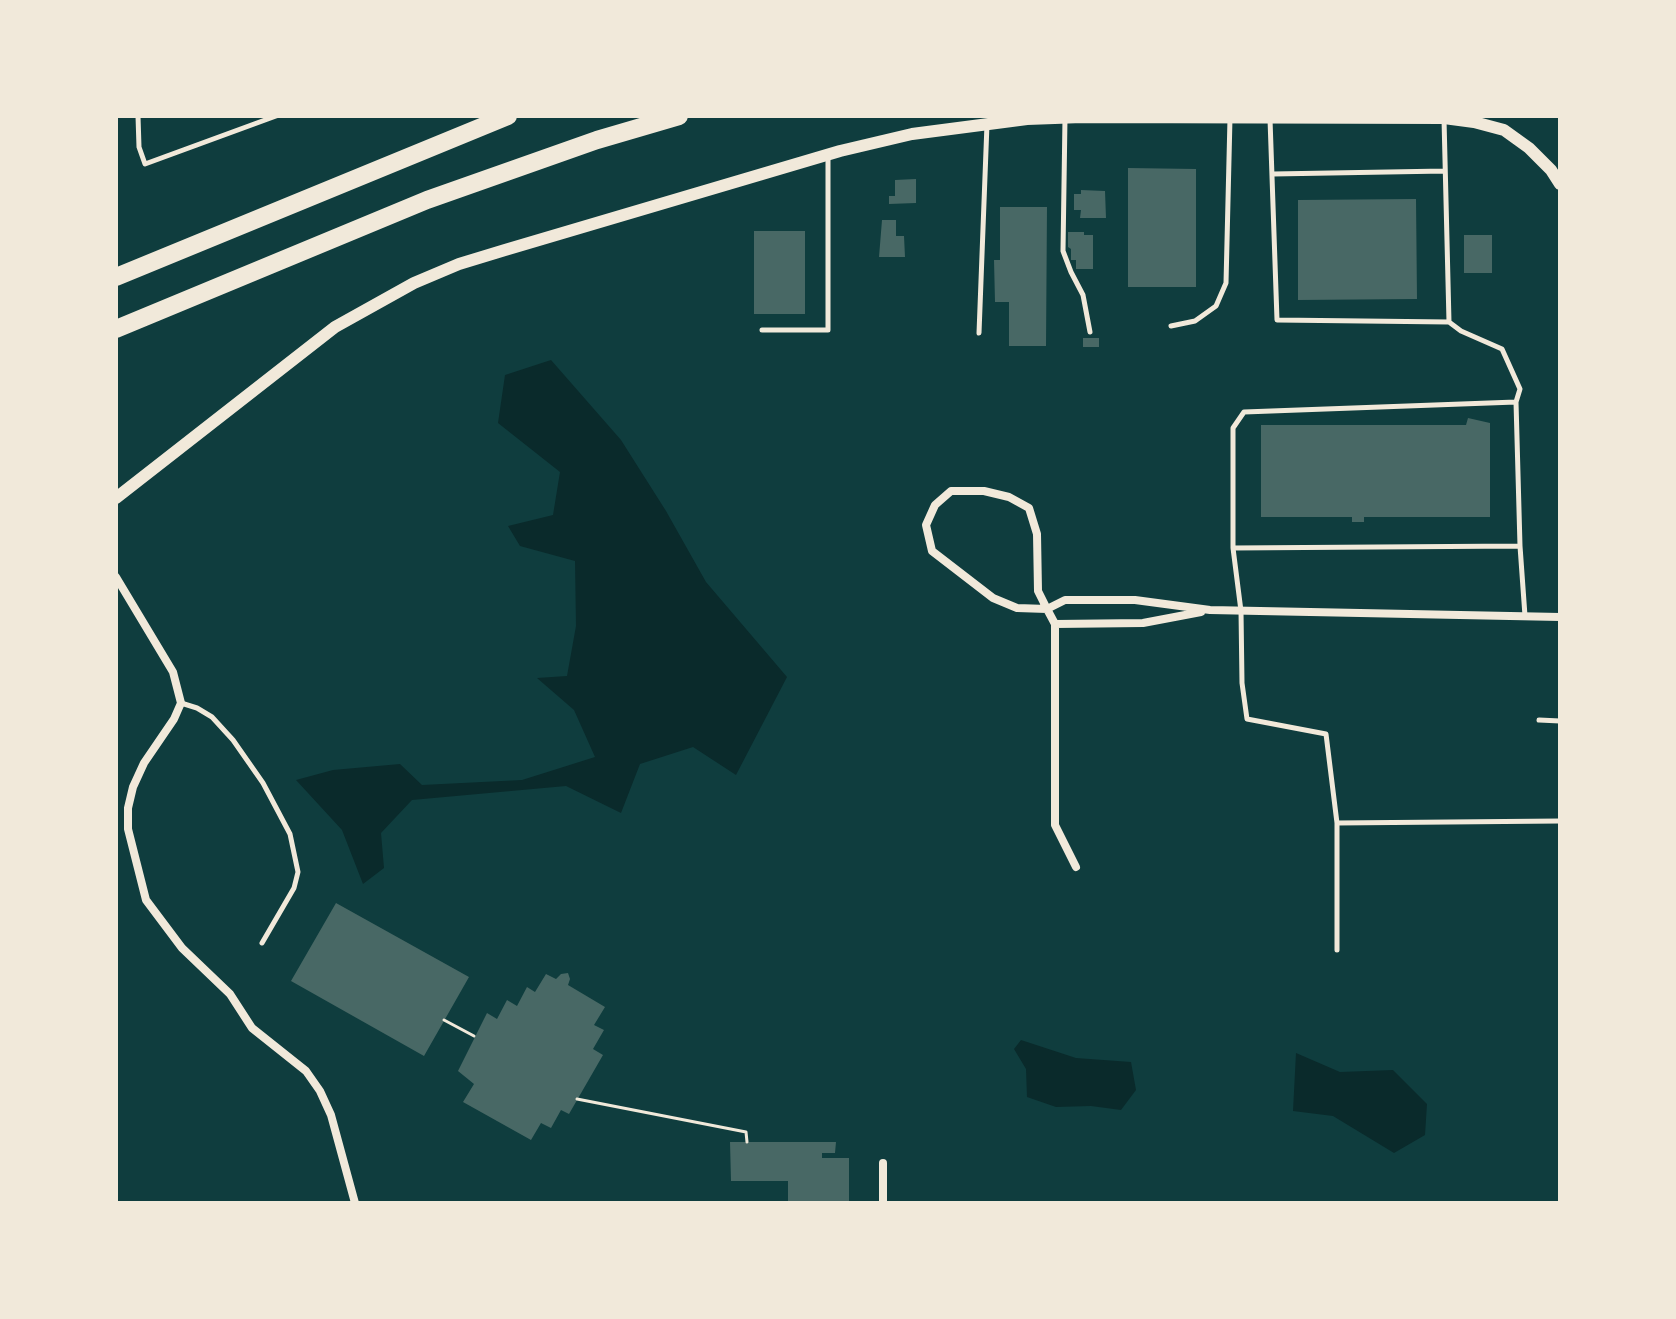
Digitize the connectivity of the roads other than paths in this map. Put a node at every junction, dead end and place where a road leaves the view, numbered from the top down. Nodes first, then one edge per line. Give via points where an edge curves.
1 (138, 116) edge
2 (276, 116) edge
3 (508, 116) edge
4 (519, 116) edge
5 (679, 116) edge
6 (1065, 117) edge
7 (1230, 117) edge
8 (1270, 117) edge
9 (1444, 118) edge
10 (987, 123) junction
11 (449, 142) junction
12 (828, 155) junction
13 (1445, 171) junction
14 (1273, 174) junction
15 (1560, 184) edge
16 (116, 277) edge
17 (1449, 322) junction
18 (1171, 326) dead end
19 (116, 329) edge
20 (762, 330) dead end
21 (1090, 332) dead end
22 (979, 333) dead end
23 (1516, 402) junction
24 (116, 498) edge
25 (1520, 546) junction
26 (1233, 548) junction
27 (116, 577) edge
28 (1047, 609) junction
29 (1210, 610) junction
30 (1241, 611) junction
31 (1525, 616) junction
32 (1560, 617) edge
33 (1055, 624) junction
34 (181, 703) junction
35 (1539, 720) dead end
36 (1560, 721) edge
37 (1560, 821) edge
38 (1337, 823) junction
39 (1076, 867) dead end
40 (262, 943) dead end
41 (1337, 950) dead end
42 (883, 1163) dead end
43 (355, 1203) edge
44 (883, 1203) edge

1 - 2 lane via 145,164
3 - 11 highway
4 - 11 highway
5 - 19 highway via 427,200
6 - 7 street
6 - 10 street
6 - 21 lane via 1063,251 1083,295
7 - 8 street
7 - 18 lane via 1226,283 1216,306 1195,321
8 - 9 street
8 - 14 lane
9 - 13 lane
9 - 15 street via 1504,130 1529,148
10 - 12 street via 912,134
10 - 22 lane
11 - 16 highway
12 - 20 lane via 828,330
12 - 24 street via 459,264 414,283 335,327
13 - 14 lane
13 - 17 lane
14 - 17 lane via 1277,320
17 - 23 lane via 1502,349 1520,389
23 - 25 lane
23 - 26 lane via 1244,412 1233,428
25 - 26 lane
25 - 31 lane
26 - 30 lane
27 - 34 street via 173,672
28 - 28 street via 1038,591 1037,534 1029,508 984,491 951,491 935,505 926,525 932,551 993,598 1017,608
28 - 29 street via 1065,600 1135,600
28 - 33 street
29 - 30 street
29 - 33 street via 1143,623
30 - 31 street
30 - 38 lane via 1247,719 1326,734
31 - 32 street
33 - 39 street via 1055,825
34 - 40 lane via 212,717 233,740 290,834 298,872 294,888
34 - 43 street via 144,763 128,808 128,829 146,900 182,948 230,994 252,1028 306,1071 320,1091
35 - 36 lane
37 - 38 lane
38 - 41 lane
42 - 44 street

